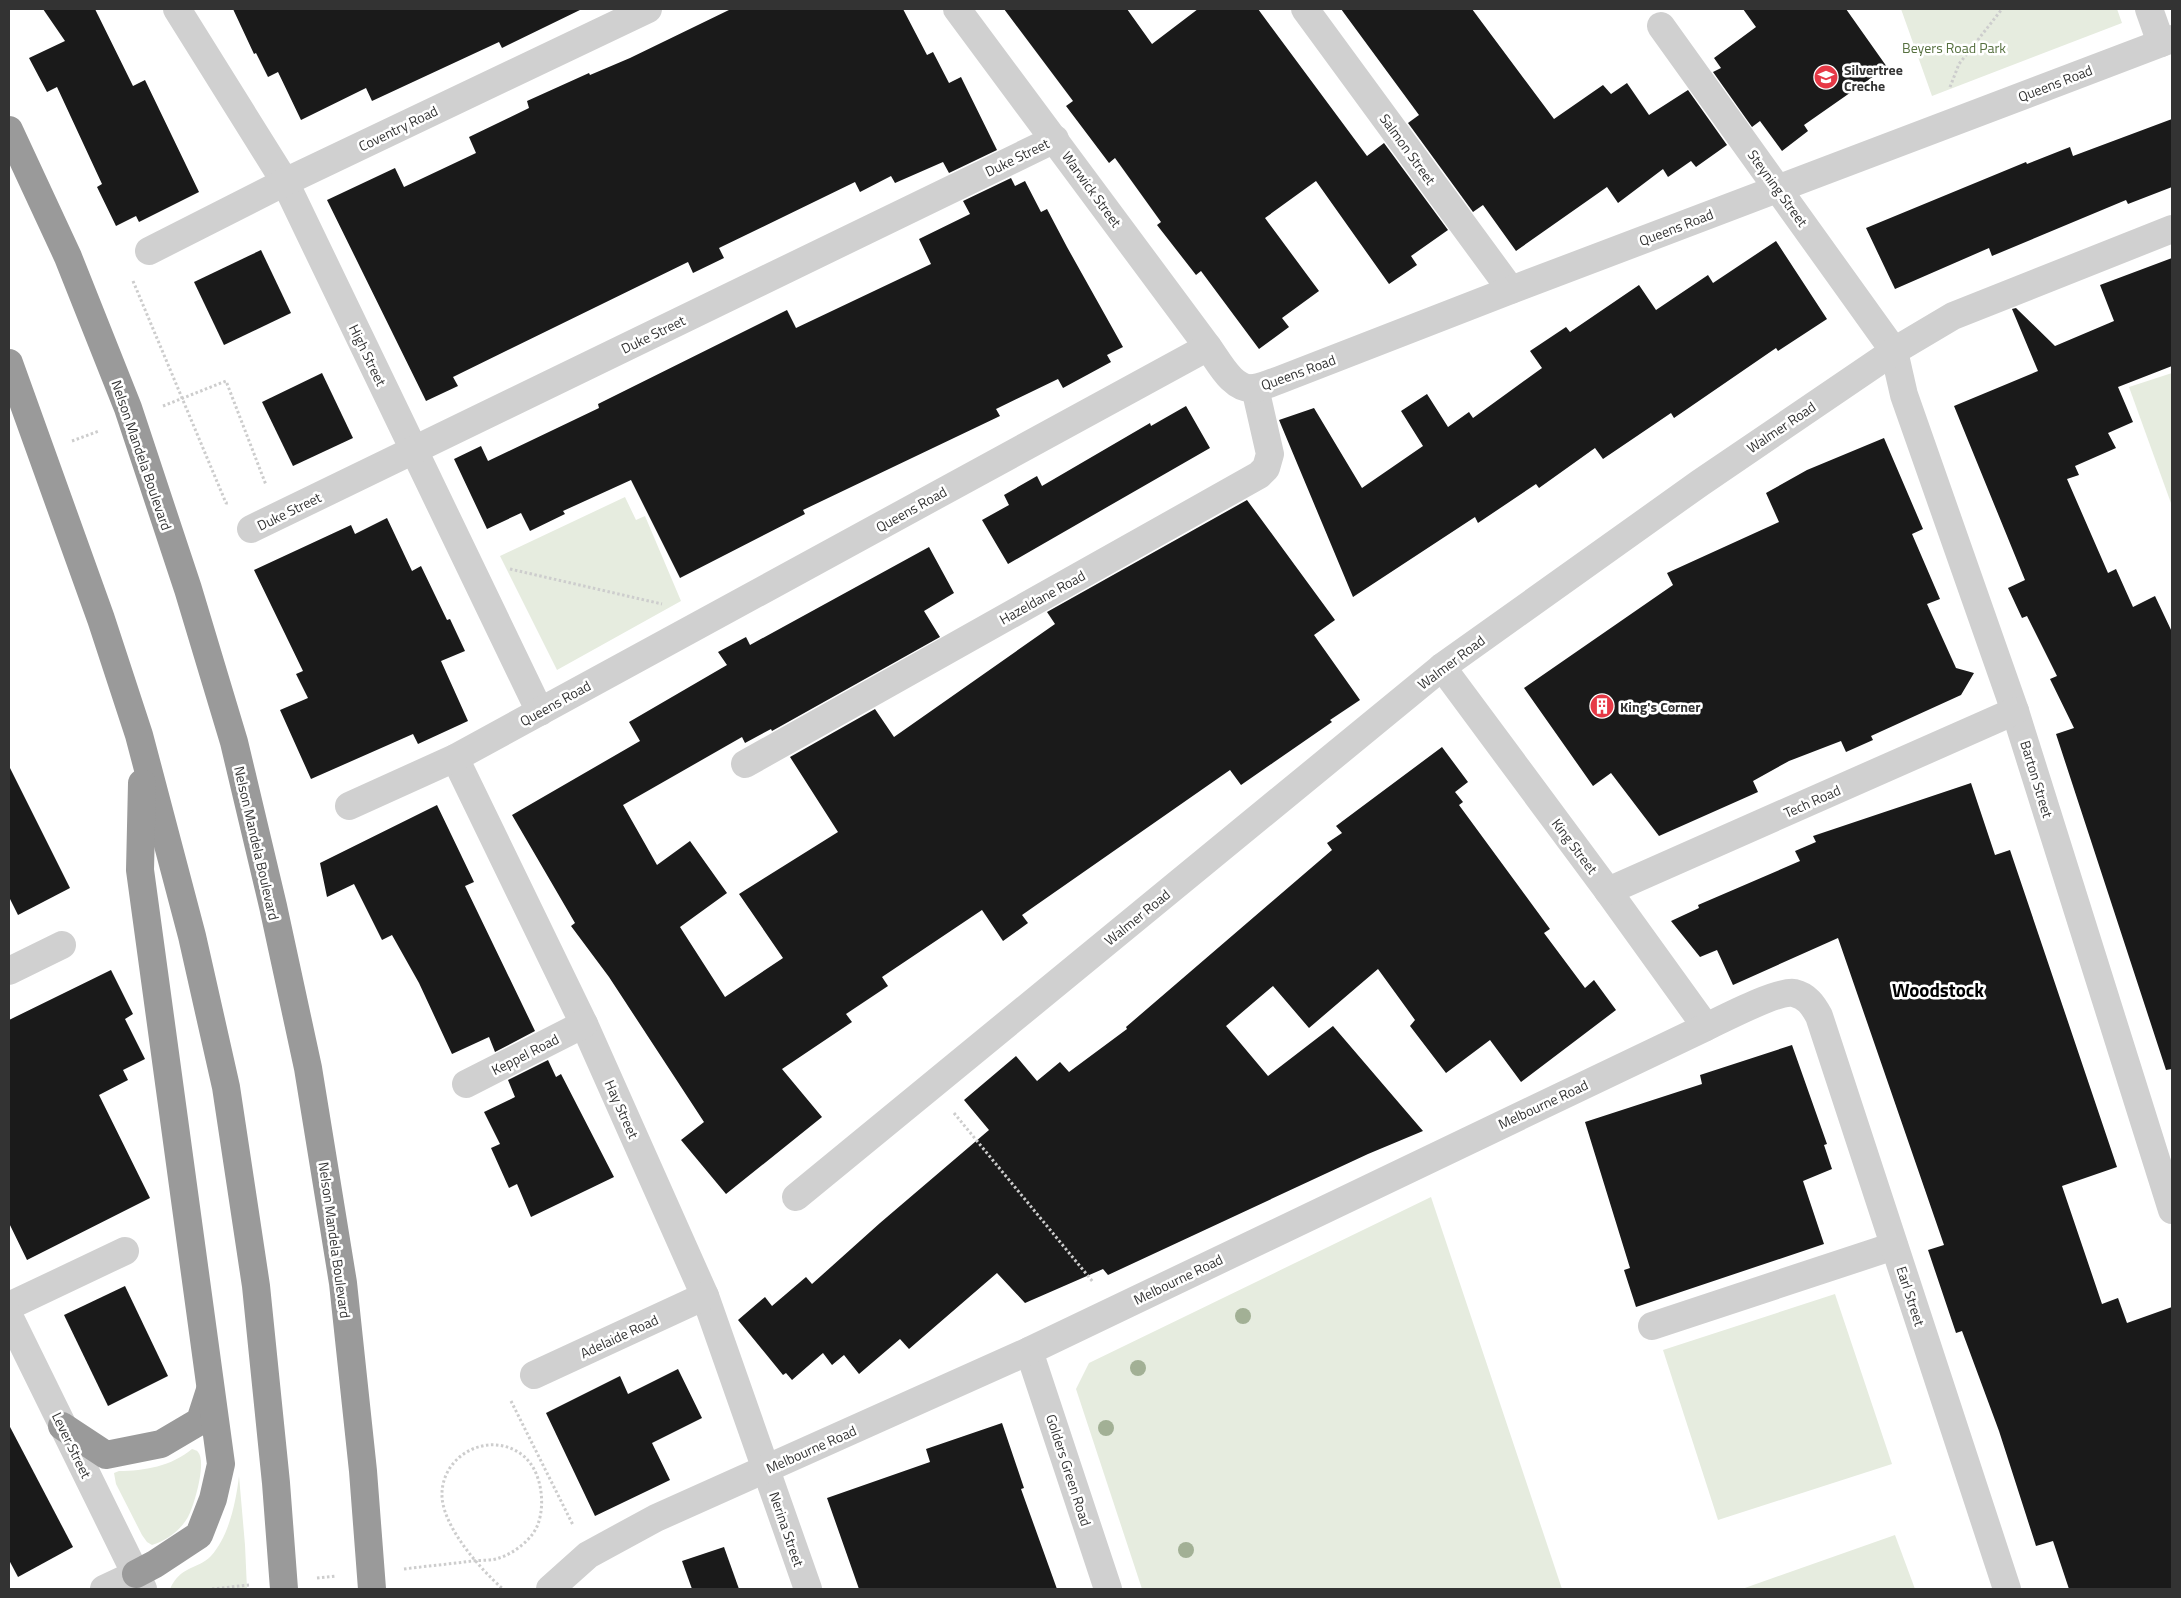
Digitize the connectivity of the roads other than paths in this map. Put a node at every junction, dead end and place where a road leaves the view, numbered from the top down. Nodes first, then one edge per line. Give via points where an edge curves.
1 (178, 9) edge
2 (648, 9) edge
3 (957, 9) edge
4 (1305, 9) edge
5 (2149, 9) edge
6 (1661, 26) dead end
7 (2167, 41) edge
8 (9, 130) edge
9 (1055, 139) junction
10 (285, 182) junction
11 (1778, 188) junction
12 (2172, 229) edge
13 (149, 251) dead end
14 (1511, 290) junction
15 (1208, 347) junction
16 (1894, 351) junction
17 (9, 363) edge
18 (1255, 388) junction
19 (413, 449) junction
20 (251, 529) dead end
21 (1442, 667) junction
22 (2015, 711) junction
23 (540, 712) junction
24 (143, 752) junction
25 (455, 758) junction
26 (745, 764) dead end
27 (349, 806) dead end
28 (1608, 891) junction
29 (62, 945) dead end
30 (9, 971) edge
31 (1813, 1004) joint
32 (584, 1024) junction
33 (1706, 1027) junction
34 (466, 1084) dead end
35 (2170, 1194) edge
36 (796, 1197) dead end
37 (1894, 1246) junction
38 (125, 1251) dead end
39 (705, 1296) junction
40 (9, 1306) edge
41 (9, 1316) edge
42 (1652, 1326) dead end
43 (1029, 1351) junction
44 (534, 1375) road end
45 (211, 1385) junction
46 (62, 1426) junction
47 (766, 1469) junction
48 (139, 1582) edge
49 (104, 1589) edge
50 (284, 1589) edge
51 (372, 1589) edge
52 (550, 1589) edge
53 (808, 1589) edge
54 (1108, 1589) edge
55 (2007, 1589) edge

1 - 10 street, High Street
2 - 10 street, Coventry Road
3 - 9 street, Warwick Street
4 - 14 street, Salmon Street
5 - 7 street
6 - 11 street, Steyning Street
7 - 11 street, Queens Road
8 - 51 highway, Nelson Mandela Boulevard via 68,257 128,408 234,742 308,1068 343,1283
9 - 15 street, Warwick Street
9 - 19 street, Duke Street
10 - 13 street, Coventry Road
10 - 19 street, High Street
11 - 14 street, Queens Road
11 - 16 street, Steyning Street
12 - 16 street, Walmer Road via 1953,316
14 - 18 street, Queens Road
15 - 18 street, Queens Road via 1229,376 1245,388
15 - 23 street, Queens Road
16 - 21 street, Walmer Road via 1700,483
16 - 22 street, Barton Street via 1904,395
17 - 24 highway via 101,619
18 - 26 street, Hazeldane Road via 1270,454 1266,468 1259,475
19 - 20 street, Duke Street
19 - 23 street, High Street
21 - 28 street, King Street
21 - 36 street, Walmer Road
22 - 28 street, Tech Road
22 - 35 street, Barton Street
23 - 25 street, Queens Road
24 - 45 highway via 140,870
24 - 50 highway via 192,936 226,1087 256,1286
25 - 27 street, Queens Road
25 - 32 street, Hay Street
28 - 33 street, King Street
29 - 30 street
31 - 33 street, Melbourne Road via 1804,996 1792,993 1776,996
31 - 37 street, Earl Street
32 - 34 street, Keppel Road
32 - 39 street, Hay Street
33 - 43 street, Melbourne Road
37 - 42 street
37 - 55 street, Earl Street
38 - 40 street
39 - 44 street, Adelaide Road
39 - 47 street, Hay Street
41 - 46 street, Lever Street
43 - 47 street, Melbourne Road
43 - 54 street, Golders Green Road
45 - 46 highway via 200,1421 161,1444 106,1455
45 - 48 highway via 221,1464 213,1499 199,1535
46 - 48 street, Lever Street
47 - 52 street, Melbourne Road via 656,1518 588,1555
47 - 53 street, Nerina Street
48 - 49 street

